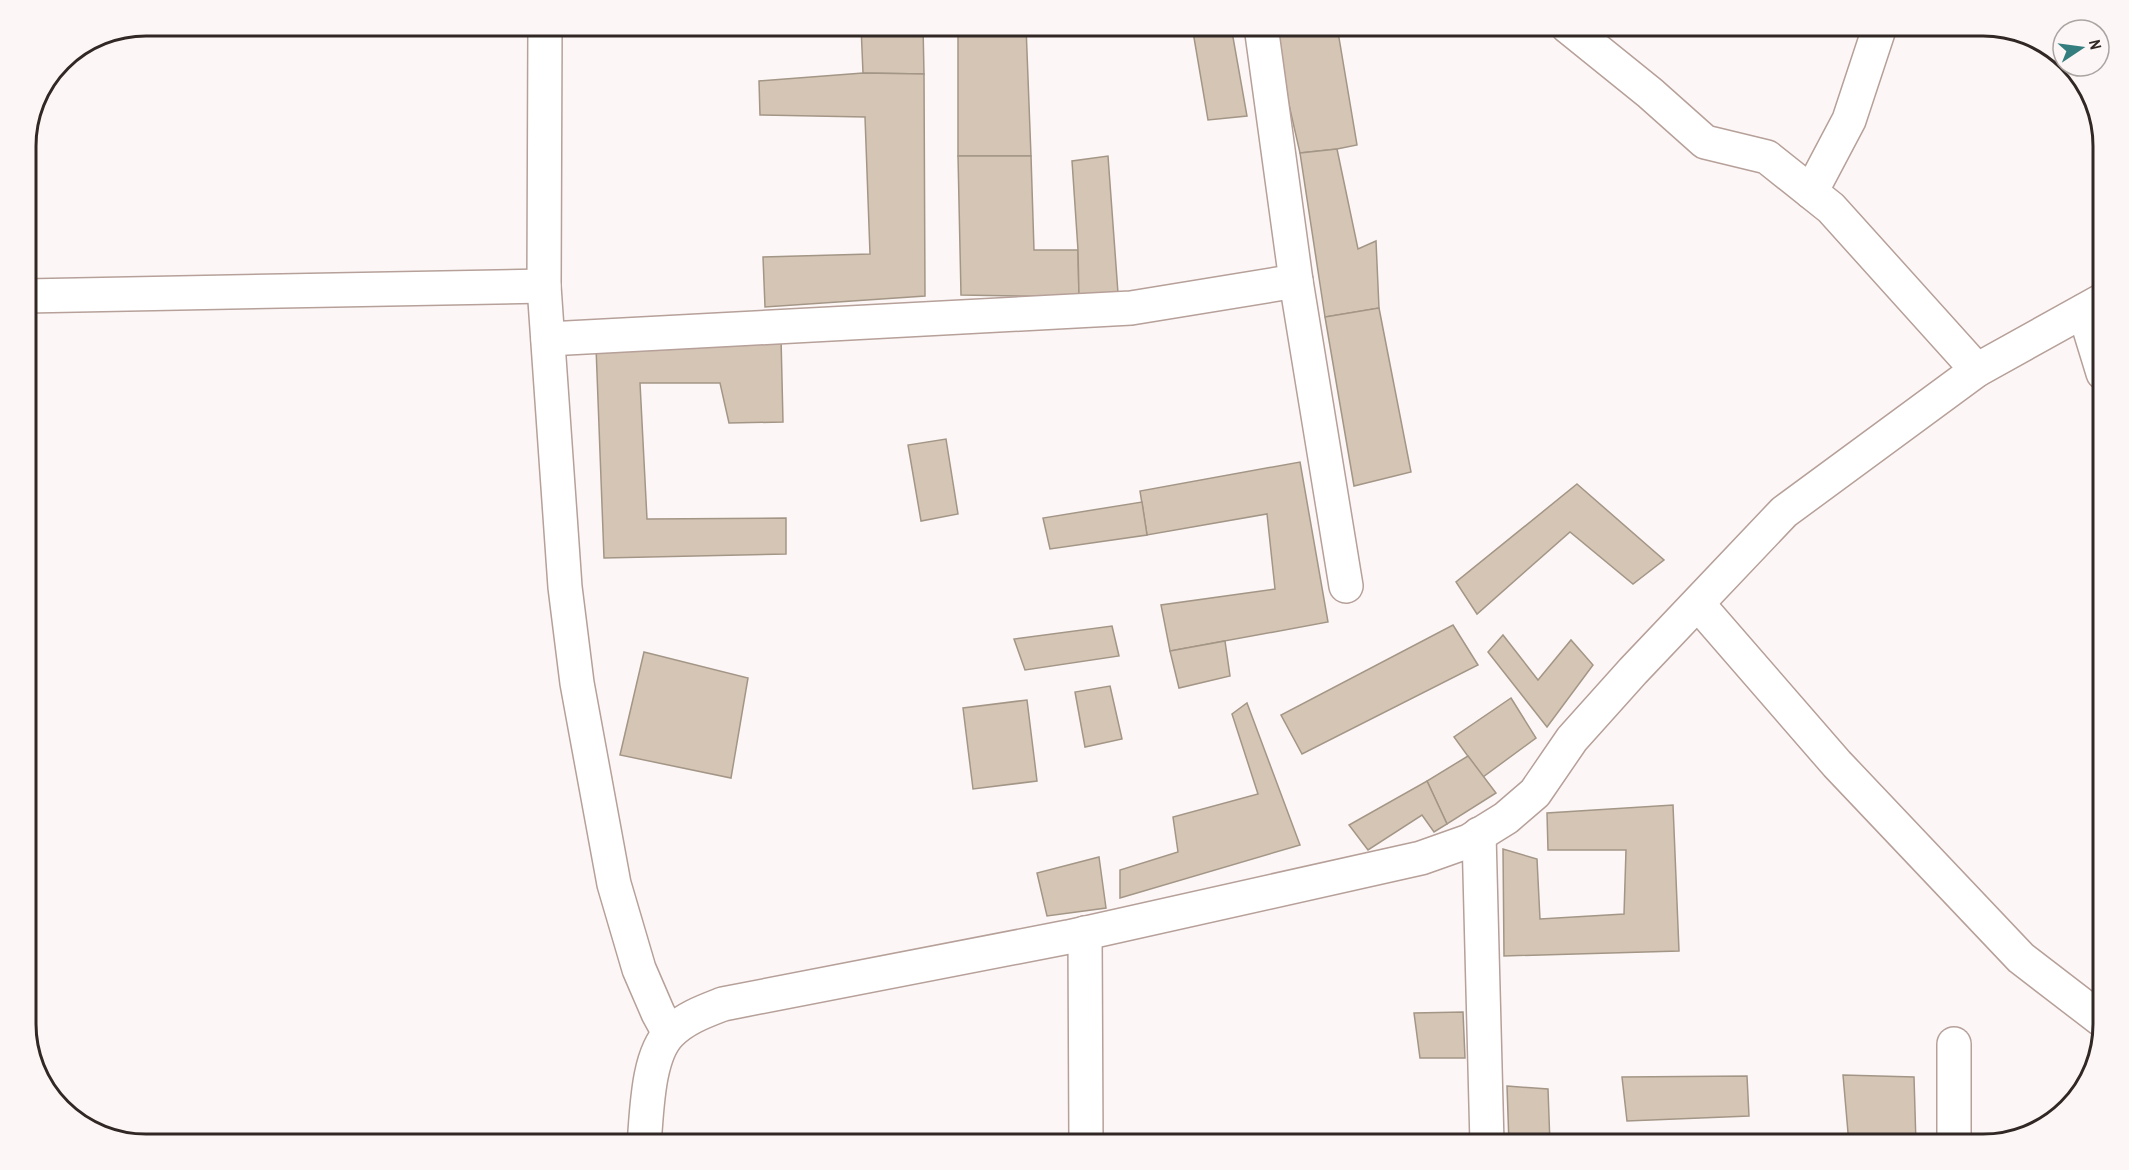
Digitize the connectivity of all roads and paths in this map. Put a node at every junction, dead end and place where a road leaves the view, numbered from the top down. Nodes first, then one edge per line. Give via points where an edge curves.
1 (545, 36) edge
2 (1262, 36) edge
3 (1579, 36) edge
4 (1877, 36) edge
5 (1811, 192) junction
6 (1296, 281) junction
7 (544, 286) junction
8 (36, 296) edge
9 (2093, 307) edge
10 (548, 339) junction
11 (1977, 370) junction
12 (1346, 586) dead end
13 (1698, 604) junction
14 (1479, 834) junction
15 (1085, 933) junction
16 (2093, 1013) edge
17 (669, 1033) junction
18 (1954, 1044) dead end
19 (645, 1134) edge
20 (1086, 1134) edge
21 (1487, 1134) edge
22 (1954, 1134) edge

1 - 7 street
2 - 6 street
3 - 5 street via 1705,142 1767,157
4 - 5 street via 1849,120
5 - 11 street via 1831,208
6 - 10 street via 1131,308
6 - 12 street
7 - 8 street
7 - 10 street
9 - 11 street
10 - 17 street via 565,587 577,683 614,884 639,969
11 - 13 street via 1784,512
13 - 14 street via 1572,739 1535,793 1506,818
13 - 16 street via 1837,764 2021,958
14 - 15 street via 1421,858
14 - 21 street
15 - 17 street via 723,1004 692,1017
15 - 20 street
17 - 19 street via 659,1051 651,1081
18 - 22 street

